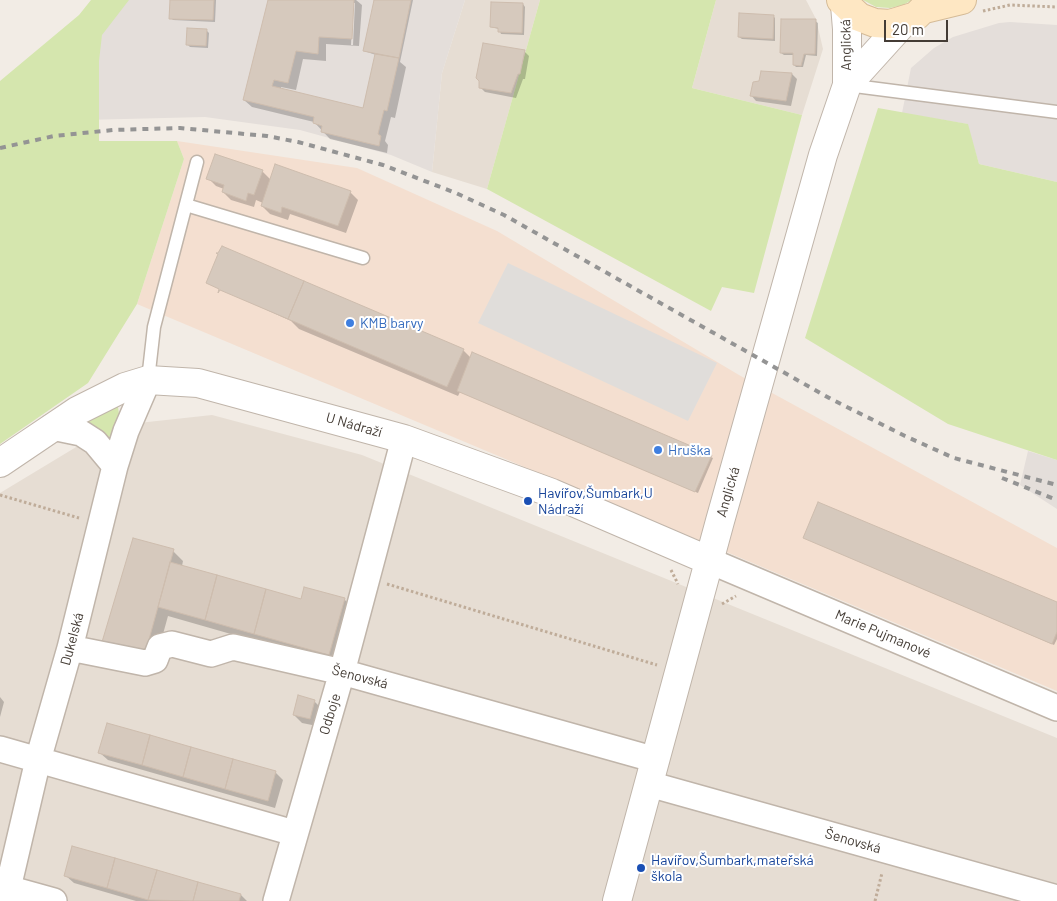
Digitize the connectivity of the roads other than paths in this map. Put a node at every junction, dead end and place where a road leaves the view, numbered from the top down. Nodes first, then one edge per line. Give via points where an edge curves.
1 (843, 3) edge
2 (976, 7) edge
3 (920, 10) edge
4 (847, 85) junction
5 (1057, 112) edge
6 (197, 162) dead end
7 (186, 205) junction
8 (363, 258) dead end
9 (148, 380) junction
10 (52, 427) junction
11 (404, 440) junction
12 (0, 462) edge
13 (115, 466) junction
14 (710, 561) junction
15 (70, 648) junction
16 (342, 672) junction
17 (1057, 708) edge
18 (0, 749) edge
19 (38, 760) junction
20 (653, 772) junction
21 (294, 833) junction
22 (4, 892) edge
23 (1057, 898) edge
24 (54, 901) edge
25 (276, 901) edge
26 (617, 901) edge

1 - 3 main road via 859,17 875,23 890,24
1 - 4 street, Anglická via 847,29
2 - 3 main road
3 - 4 street, Anglická
4 - 5 lane
4 - 14 street, Anglická via 823,155
6 - 7 lane
7 - 8 lane
7 - 9 lane via 154,327
9 - 10 street, U Nádraží via 102,397
9 - 11 street, U Nádraží via 198,383
9 - 13 street, Dukelská
10 - 12 street, U Nádraží
10 - 13 street via 88,438 105,452
11 - 14 street, U Nádraží via 552,493
11 - 16 street, Odboje
13 - 15 street, Dukelská
14 - 17 street, Marie Pujmanové
14 - 20 street, Anglická
15 - 16 street, Šenovská via 145,663 155,660 160,647 172,644 211,654 233,647
15 - 19 street, Dukelská
16 - 20 street, Šenovská
16 - 21 street, Odboje
18 - 19 street
19 - 21 street
19 - 22 street, Dukelská
20 - 23 street, Šenovská via 888,850
20 - 26 street, Anglická
21 - 25 street, Odboje
22 - 24 street

